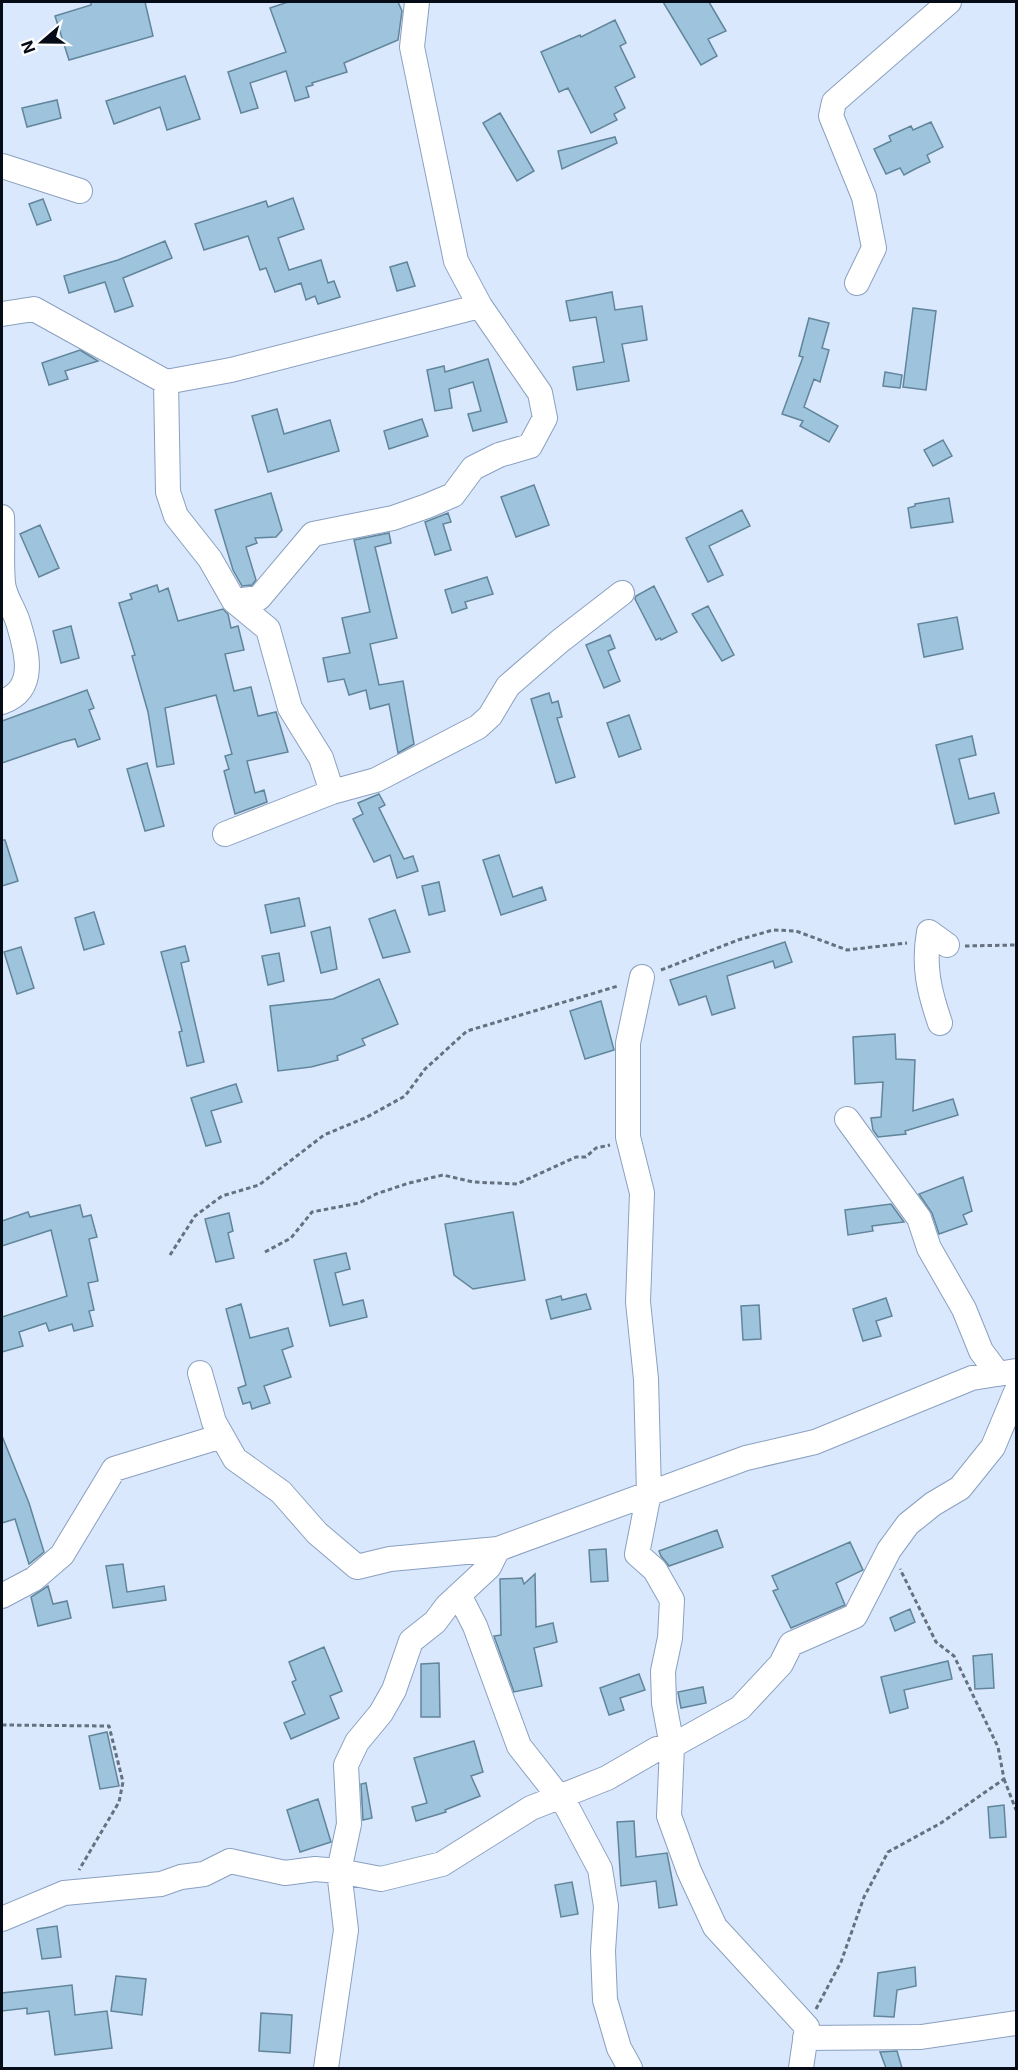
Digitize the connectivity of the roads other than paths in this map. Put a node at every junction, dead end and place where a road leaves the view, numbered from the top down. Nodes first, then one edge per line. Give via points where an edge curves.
1 (417, 2) edge
2 (949, 2) edge
3 (2, 166) edge
4 (80, 191) dead end
5 (857, 283) dead end
6 (480, 306) junction
7 (2, 314) edge
8 (166, 382) junction
9 (2, 517) edge
10 (622, 592) dead end
11 (234, 601) junction
12 (2, 702) edge
13 (332, 792) junction
14 (225, 834) dead end
15 (947, 945) road end
16 (642, 977) road end
17 (940, 1023) dead end
18 (847, 1119) dead end
19 (1007, 1372) edge
20 (200, 1373) dead end
21 (1017, 1392) edge
22 (222, 1436) junction
23 (649, 1493) junction
24 (498, 1549) junction
25 (459, 1595) junction
26 (2, 1596) edge
27 (672, 1746) junction
28 (560, 1798) junction
29 (339, 1870) junction
30 (2, 1919) edge
31 (1017, 2023) edge
32 (806, 2033) junction
33 (326, 2068) edge
34 (630, 2068) edge
35 (801, 2068) edge

1 - 6 street via 412,47 424,116 456,261
2 - 5 street via 834,102 831,116 864,197 874,248
3 - 4 street
6 - 8 street via 231,370
6 - 11 street via 540,393 545,418 530,446 473,468 453,495 427,507 393,519 313,534 259,598
7 - 8 street via 34,309
8 - 11 street via 168,492 176,516 210,559
9 - 12 street via 3,585 18,622 28,674 24,687
10 - 13 street via 508,686 478,728 376,780
11 - 13 street via 268,629 290,708 321,758
13 - 14 street
15 - 17 street via 929,932 925,953 927,983
16 - 23 street via 628,1043 628,1137 642,1193 638,1302 646,1379
18 - 19 street via 920,1218 929,1248 964,1310 981,1351
19 - 23 street via 972,1378 815,1442 746,1458
20 - 22 street
21 - 27 street via 993,1447 960,1488 908,1524 855,1616 791,1644 781,1664 740,1708
22 - 24 street via 235,1459 281,1492 317,1533 357,1567 390,1559
22 - 26 street via 114,1469 62,1555 34,1579
23 - 24 street
23 - 27 street via 636,1554 656,1570 672,1600 663,1671
24 - 25 street via 489,1567
25 - 28 street via 475,1626 519,1746
25 - 29 street via 411,1641 394,1690 357,1742 346,1765 349,1824
27 - 28 street via 657,1749 607,1778
27 - 32 street via 669,1816 715,1927
28 - 29 street via 531,1808 442,1864 381,1879
28 - 34 street via 600,1869 606,1906 605,2000 619,2048
29 - 30 street via 285,1873 230,1861 204,1874 161,1884 64,1893
29 - 33 street via 346,1930
31 - 32 street via 921,2037
32 - 35 street

